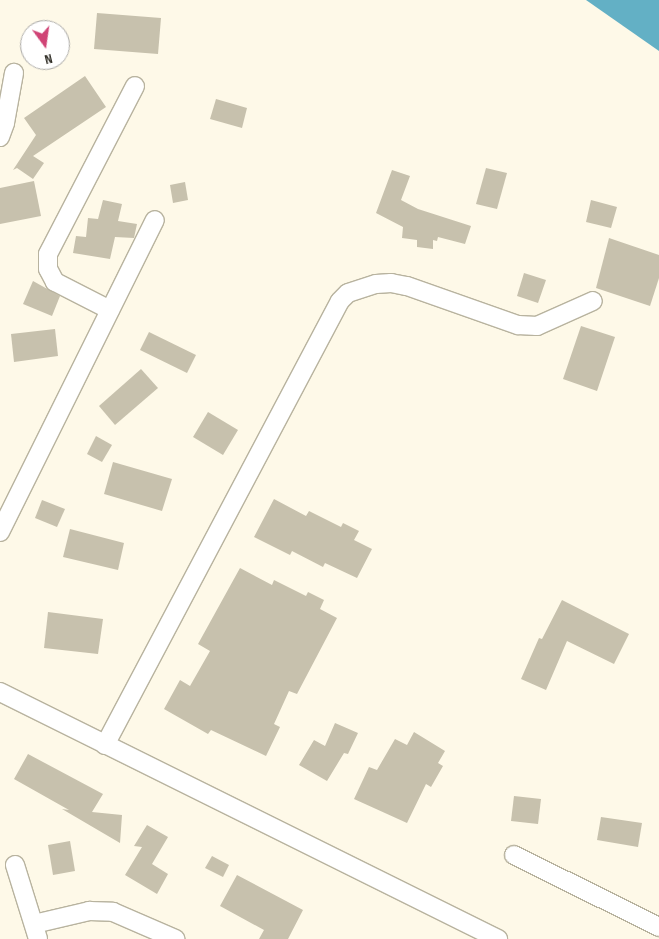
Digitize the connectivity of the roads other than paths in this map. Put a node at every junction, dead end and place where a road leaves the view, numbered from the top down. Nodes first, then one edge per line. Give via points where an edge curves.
1 (14, 73) dead end
2 (135, 86) dead end
3 (0, 137) edge
4 (155, 220) dead end
5 (593, 301) dead end
6 (110, 310) junction
7 (0, 532) edge
8 (0, 692) edge
9 (105, 745) junction
10 (514, 855) dead end
11 (16, 865) dead end
12 (659, 927) edge
13 (36, 932) edge
14 (175, 939) edge
15 (498, 939) edge

1 - 3 street
2 - 6 street via 48,254 48,269 55,282
4 - 6 street
5 - 9 street via 537,326 518,325 391,283 348,293 340,301
6 - 7 street
8 - 9 street
9 - 15 street
10 - 12 street
11 - 13 street
13 - 14 street via 89,911 113,912

